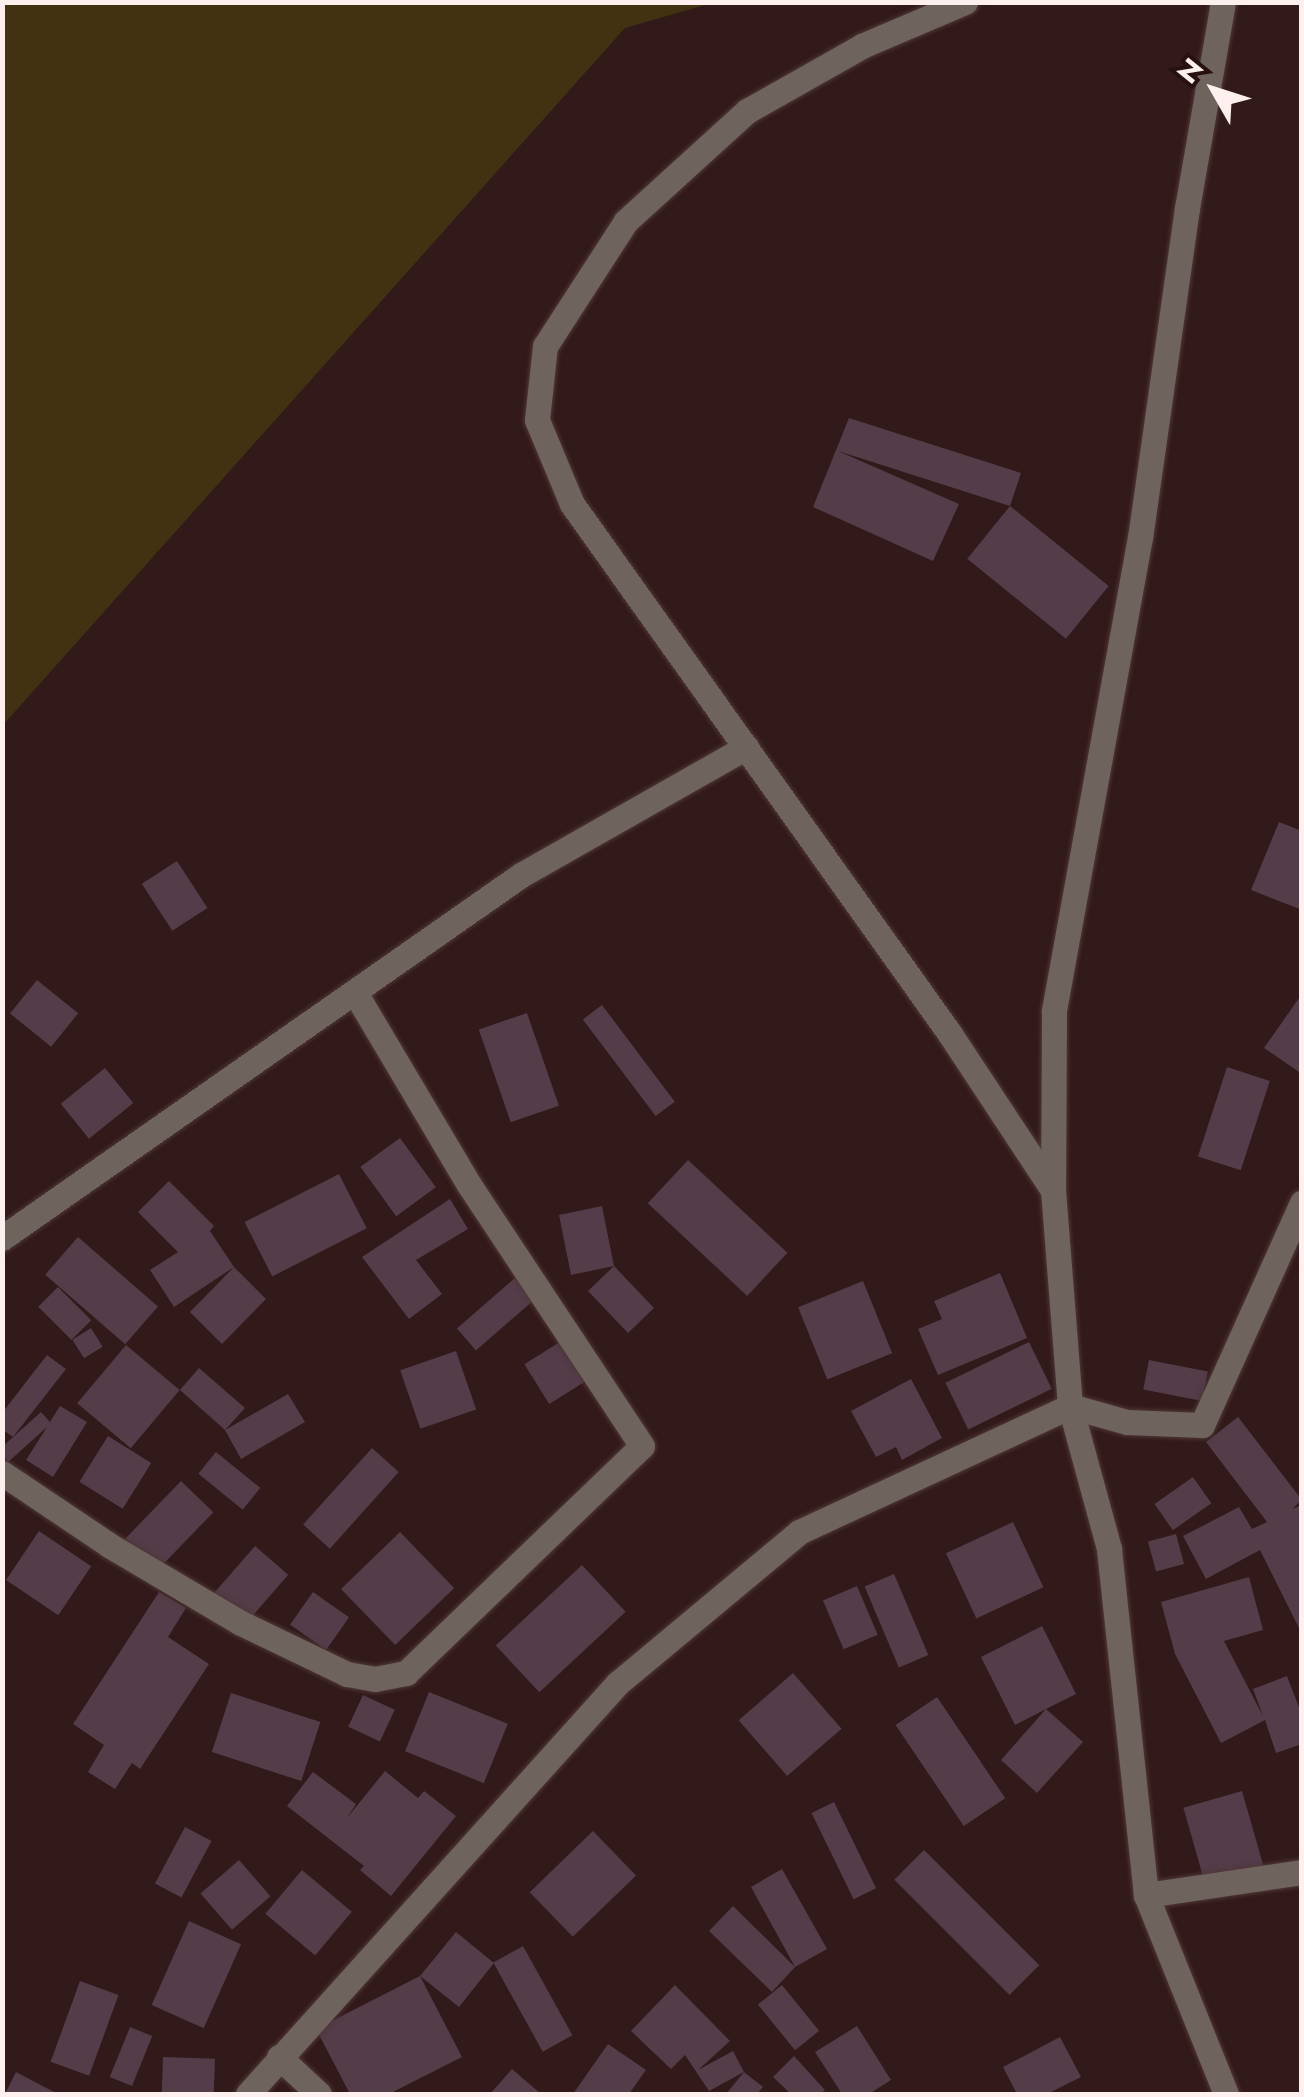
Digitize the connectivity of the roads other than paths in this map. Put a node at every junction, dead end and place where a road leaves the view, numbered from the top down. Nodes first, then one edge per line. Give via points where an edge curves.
1 (965, 2) edge
2 (1223, 2) edge
3 (746, 747) junction
4 (355, 993) junction
5 (1053, 1190) junction
6 (1302, 1202) edge
7 (2, 1238) edge
8 (1070, 1406) junction
9 (2, 1473) edge
10 (1302, 1872) edge
11 (1146, 1895) junction
12 (279, 2057) junction
13 (248, 2094) edge
14 (319, 2094) edge
15 (1226, 2094) edge

1 - 3 street via 862,46 747,111 626,220 546,346 538,420 572,504
2 - 5 street via 1140,537 1054,1012
3 - 4 street via 521,875
3 - 5 street
4 - 7 street
4 - 9 street via 468,1183 642,1446 406,1672 375,1679 347,1674 241,1623
5 - 8 street
6 - 8 street via 1202,1425 1127,1422
8 - 11 street via 1109,1548
8 - 12 street via 799,1532 618,1683
10 - 11 street
11 - 15 street
12 - 13 street
12 - 14 street

